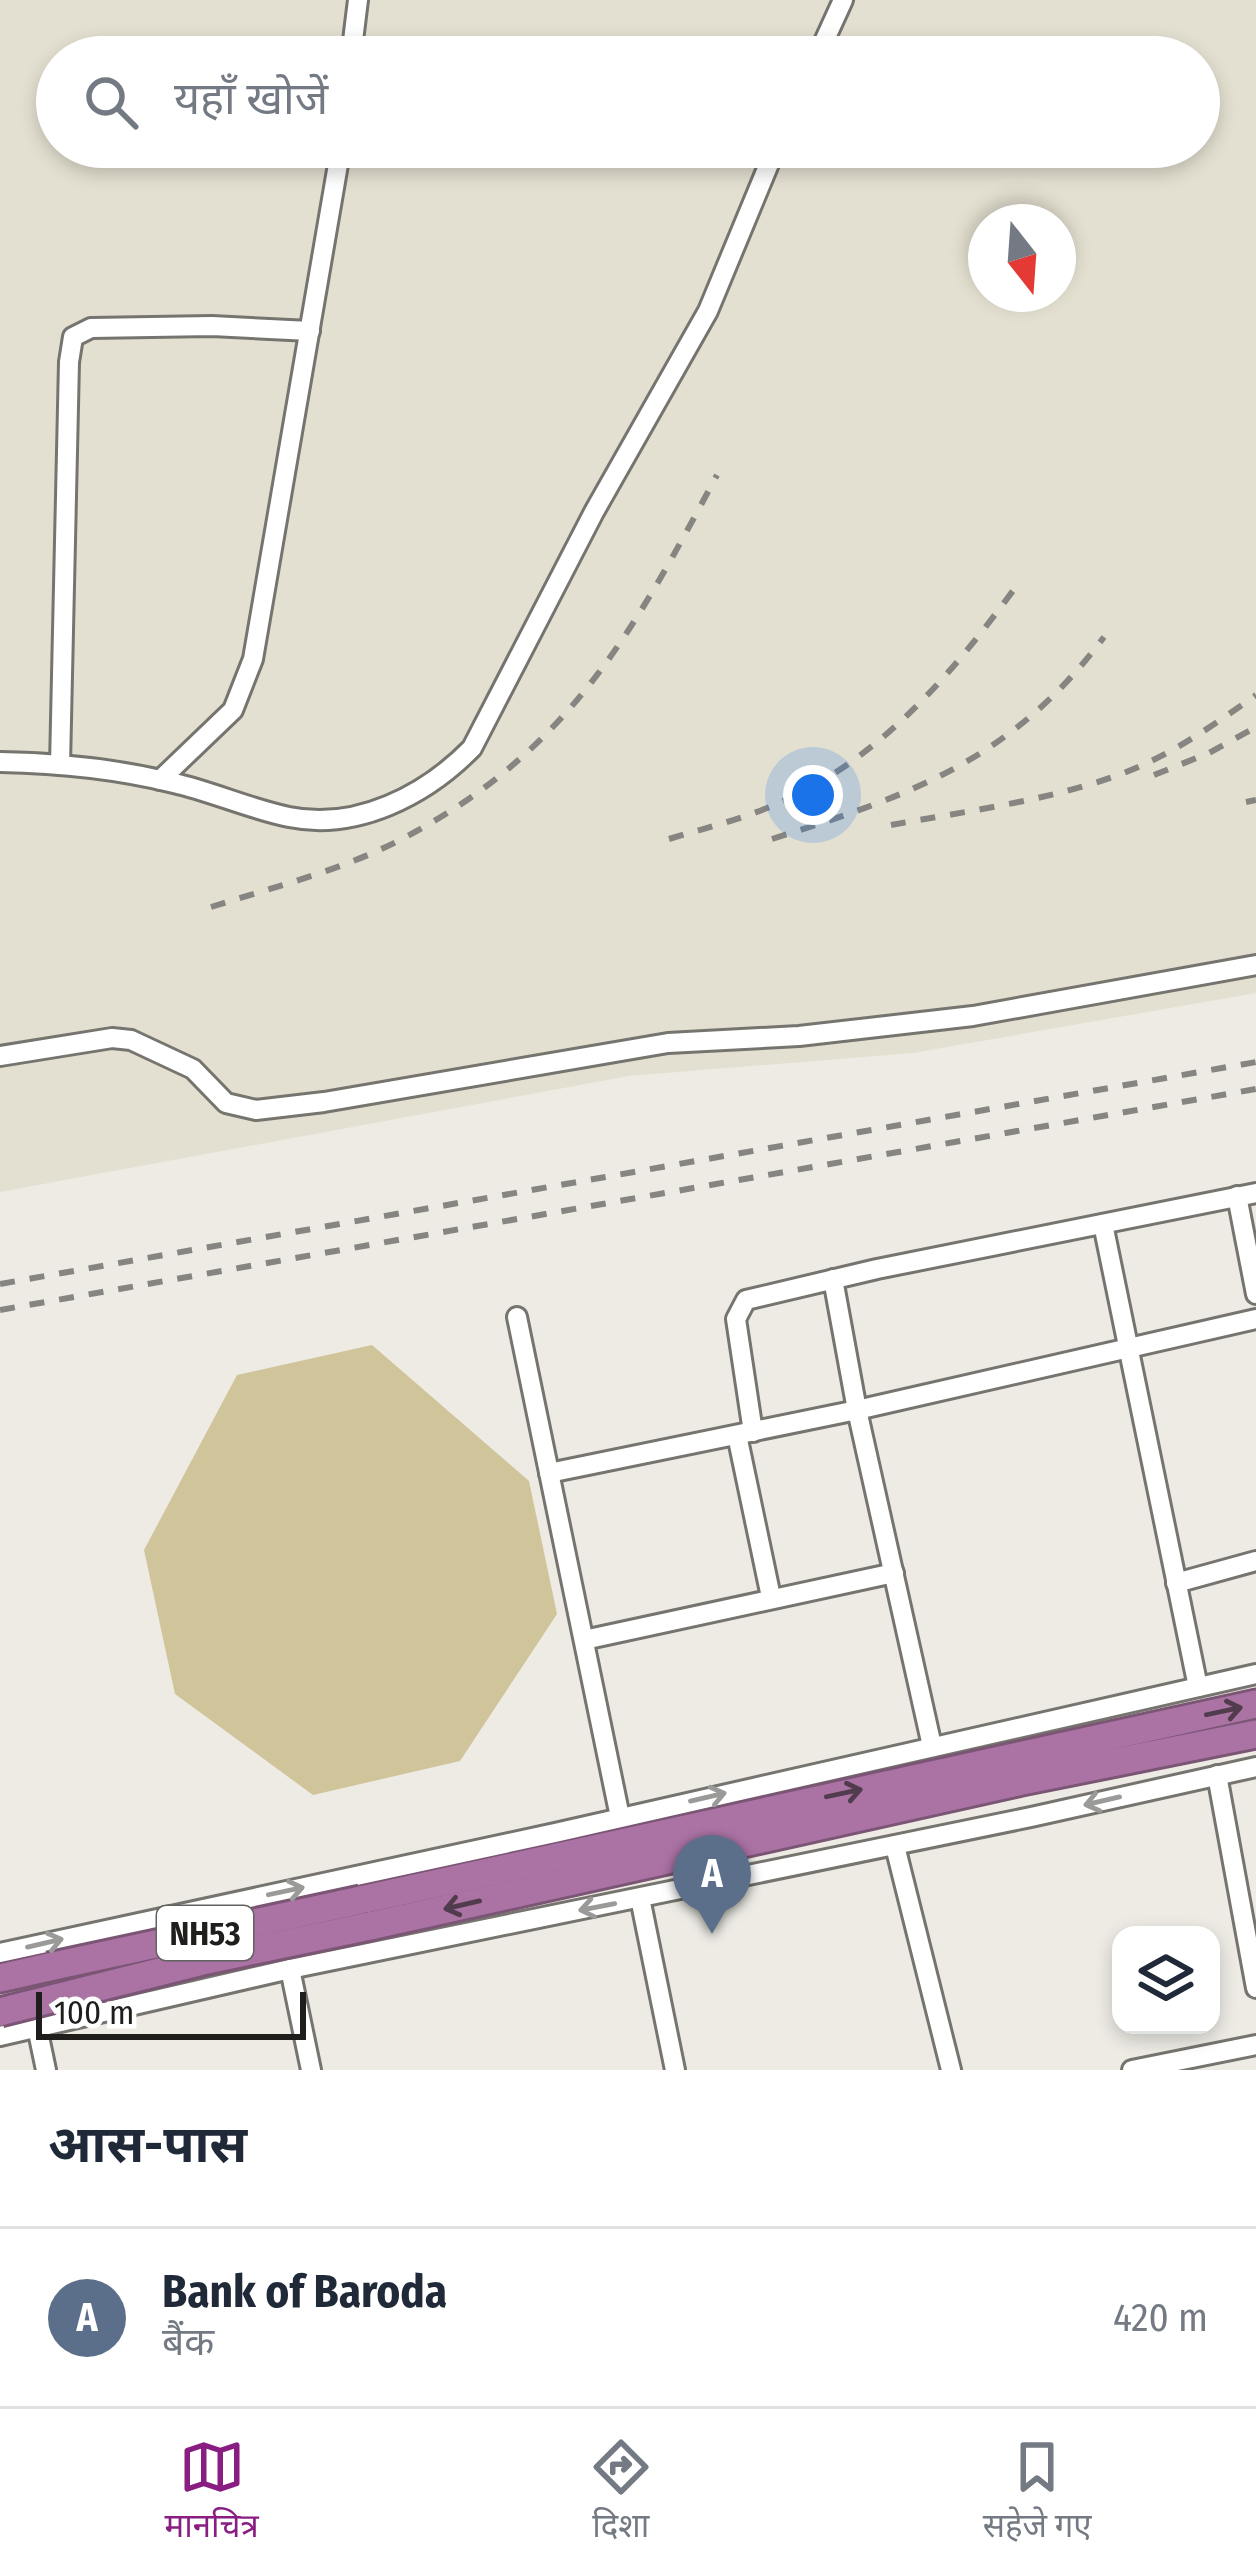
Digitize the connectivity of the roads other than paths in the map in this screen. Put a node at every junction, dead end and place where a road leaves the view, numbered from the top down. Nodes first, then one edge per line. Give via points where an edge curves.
1 (358, 0) edge
2 (843, 0) edge
3 (354, 36) edge
4 (827, 36) edge
5 (337, 168) edge
6 (767, 168) edge
7 (310, 331) junction
8 (0, 762) edge
9 (59, 766) junction
10 (160, 780) junction
11 (1256, 965) edge
12 (0, 1056) edge
13 (1246, 1195) edge
14 (1102, 1224) junction
15 (833, 1279) junction
16 (1256, 1294) edge
17 (517, 1317) dead end
18 (1256, 1319) edge
19 (1126, 1348) junction
20 (857, 1410) junction
21 (745, 1434) junction
22 (549, 1473) junction
23 (1256, 1561) edge
24 (894, 1573) junction
25 (1176, 1583) junction
26 (772, 1597) junction
27 (584, 1640) junction
28 (1256, 1674) edge
29 (1198, 1687) junction
30 (1256, 1704) edge
31 (1256, 1734) edge
32 (932, 1746) junction
33 (1109, 1750) junction
34 (1256, 1767) edge
35 (1216, 1775) junction
36 (620, 1817) junction
37 (895, 1846) junction
38 (640, 1898) junction
39 (164, 1917) junction
40 (0, 1953) edge
41 (290, 1969) junction
42 (0, 1978) edge
43 (1256, 1988) edge
44 (182, 1994) junction
45 (0, 2012) edge
46 (37, 2027) junction
47 (0, 2036) edge
48 (1256, 2044) edge
49 (46, 2070) edge
50 (311, 2070) edge
51 (675, 2070) edge
52 (951, 2070) edge
53 (1132, 2070) edge

1 - 3 street
2 - 4 street
5 - 7 street
6 - 10 street via 708,311 472,748 395,802 317,822
7 - 9 street via 91,328 74,337
7 - 10 street via 254,659 232,710
8 - 9 street
9 - 10 street
11 - 12 street via 973,1016 668,1043 256,1110 226,1103 193,1069 131,1040
13 - 14 street
13 - 16 street
14 - 15 street
14 - 19 street
15 - 20 street
15 - 21 street via 755,1297 736,1311
17 - 22 street
18 - 19 street
19 - 20 street
19 - 25 street
20 - 21 street
20 - 24 street
21 - 22 street
21 - 26 street
22 - 27 street
23 - 25 street
24 - 26 street
24 - 32 street
25 - 29 street
26 - 27 street
27 - 36 street
28 - 29 street
29 - 32 street
33 -> 30 highway, NH53
31 - 33 highway, NH53
36 -> 32 street
42 -> 33 highway, NH53, bridge
33 -> 45 highway, NH53, bridge
34 - 35 street
35 -> 37 street
35 - 43 street
39 -> 36 street
37 - 38 street
37 - 52 street
38 -> 41 street
38 - 51 street
40 -> 39 street
39 - 44 street
41 - 44 street
41 - 50 street
44 - 46 street
46 - 47 street
46 - 49 street
48 - 53 street

